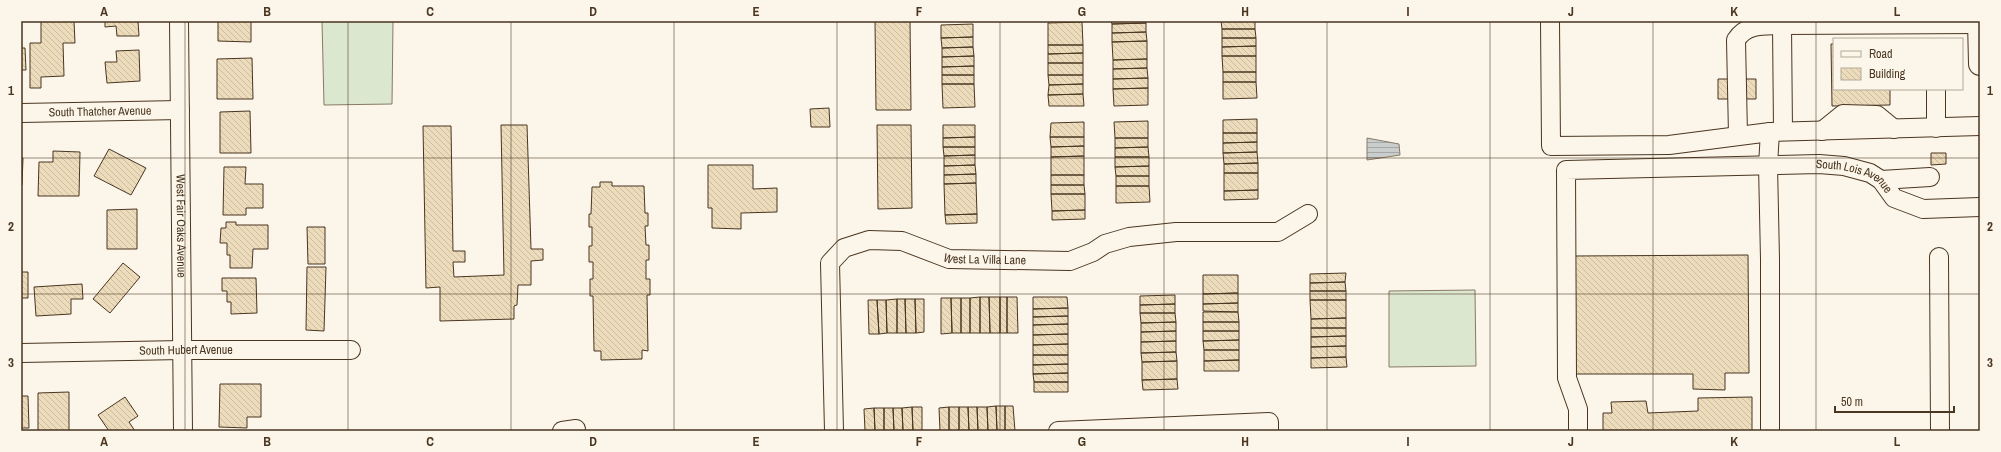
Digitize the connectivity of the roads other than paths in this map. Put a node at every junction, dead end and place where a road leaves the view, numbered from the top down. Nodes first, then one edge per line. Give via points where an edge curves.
1 (179, 21) edge
2 (1550, 21) edge
3 (1979, 22) edge
4 (1782, 25) junction
5 (1935, 28) edge
6 (1980, 64) edge
7 (1936, 90) edge
8 (180, 110) junction
9 (21, 113) edge
10 (1980, 126) edge
11 (1936, 128) junction
12 (1776, 132) junction
13 (1738, 135) junction
14 (1768, 165) junction
15 (1930, 177) dead end
16 (1881, 180) junction
17 (1980, 207) edge
18 (1308, 214) dead end
19 (1939, 257) dead end
20 (182, 350) junction
21 (352, 350) dead end
22 (21, 353) edge
23 (183, 431) edge
24 (834, 431) edge
25 (1058, 431) edge
26 (1269, 431) edge
27 (1578, 431) edge
28 (1770, 431) edge
29 (1940, 431) edge

1 - 8 street, West Fair Oaks Avenue
2 - 13 street via 1551,146 1669,145
3 - 5 street
3 - 6 main road
4 - 5 street
4 - 12 street
4 - 13 street via 1752,27 1742,31 1736,40
7 - 11 street
8 - 9 street, South Thatcher Avenue
8 - 20 street, West Fair Oaks Avenue
10 - 11 street
11 - 12 street
12 - 13 street
12 - 14 street
14 - 16 street, South Lois Avenue via 1844,166 1870,173
14 - 27 street, South Lois Avenue via 1566,170 1567,378 1578,409
14 - 28 street
15 - 16 street
16 - 17 street, South Lois Avenue via 1894,198 1923,210
18 - 24 street, West La Villa Lane via 1278,232 1176,232 1129,237 1105,244 1070,261 949,259 902,241 869,240 844,248 830,263
19 - 29 street
20 - 21 street, South Hubert Avenue
20 - 22 street, South Hubert Avenue
20 - 23 street, West Fair Oaks Avenue
25 - 26 street via 1269,422

